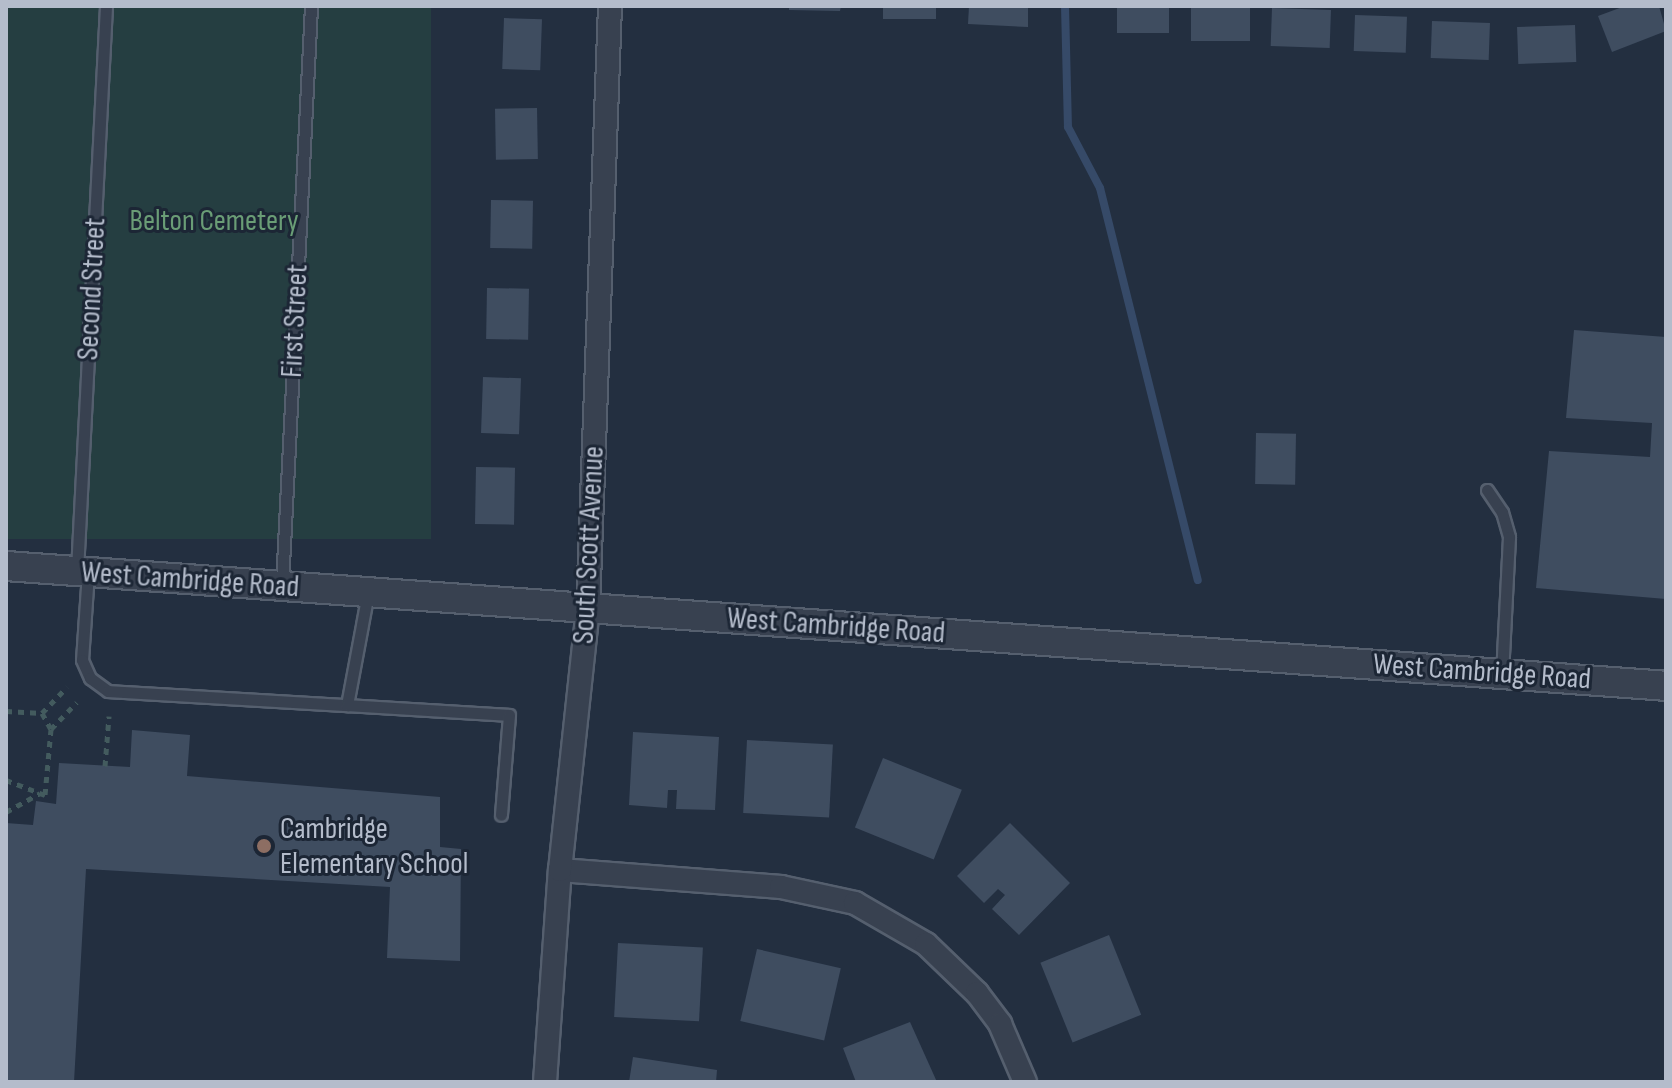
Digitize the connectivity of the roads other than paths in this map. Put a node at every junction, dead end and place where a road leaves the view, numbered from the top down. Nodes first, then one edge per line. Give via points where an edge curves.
1 (106, 6) edge
2 (311, 6) edge
3 (610, 6) edge
4 (1487, 490) dead end
5 (6, 566) edge
6 (82, 572) junction
7 (282, 587) junction
8 (368, 593) junction
9 (588, 609) junction
10 (1502, 674) junction
11 (1666, 686) edge
12 (347, 705) junction
13 (501, 815) dead end
14 (560, 870) junction
15 (545, 1082) edge
16 (1025, 1082) edge

1 - 6 lane, Second Street
2 - 7 lane, First Street
3 - 9 street, South Scott Avenue
4 - 10 lane via 1502,512 1509,537
5 - 6 street, West Cambridge Road
6 - 7 street, West Cambridge Road
6 - 12 lane, Second Street via 82,660 90,678 108,691
7 - 8 street, West Cambridge Road
8 - 9 street, West Cambridge Road
8 - 12 lane
9 - 10 street, West Cambridge Road
9 - 14 street, South Scott Avenue
10 - 11 street, West Cambridge Road
12 - 13 lane, Second Street via 509,715
14 - 15 street, South Scott Avenue
14 - 16 street via 781,887 855,903 926,944 977,993 1000,1024

